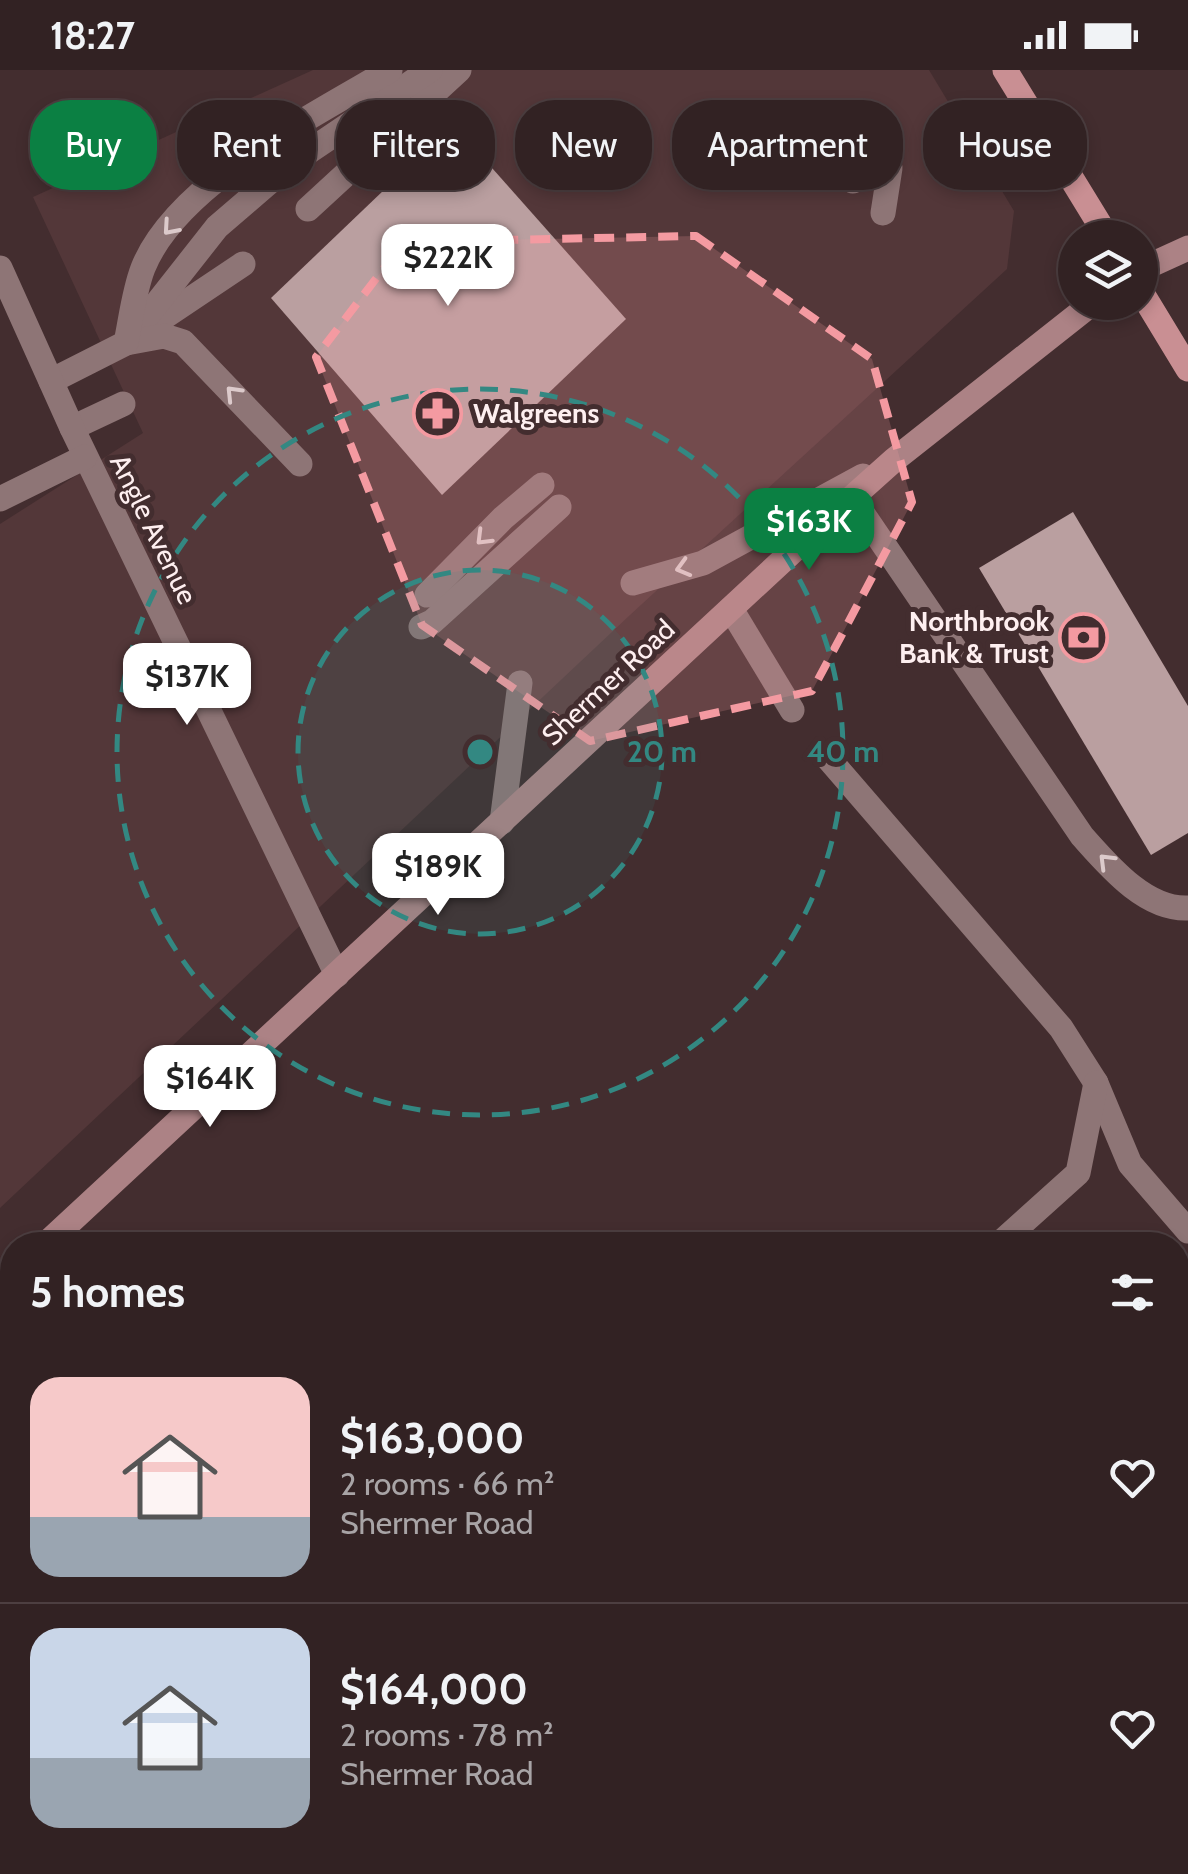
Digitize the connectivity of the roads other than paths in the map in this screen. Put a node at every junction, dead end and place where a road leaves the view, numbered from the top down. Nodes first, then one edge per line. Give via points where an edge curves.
1 (390, 70) edge
2 (1005, 70) edge
3 (443, 74) edge
4 (887, 190) edge
5 (308, 209) dead end
6 (883, 213) dead end
7 (1097, 220) edge
8 (1188, 248) edge
9 (1158, 262) edge
10 (243, 264) dead end
11 (0, 268) edge
12 (1071, 320) edge
13 (1158, 320) edge
14 (126, 343) junction
15 (1188, 369) edge
16 (51, 381) junction
17 (123, 404) dead end
18 (72, 428) junction
19 (85, 457) junction
20 (894, 460) junction
21 (300, 464) dead end
22 (542, 485) dead end
23 (0, 498) edge
24 (852, 498) junction
25 (560, 507) dead end
26 (633, 583) dead end
27 (427, 595) dead end
28 (730, 609) junction
29 (421, 627) dead end
30 (520, 684) dead end
31 (792, 710) dead end
32 (828, 758) dead end
33 (502, 822) junction
34 (1188, 908) edge
35 (337, 975) junction
36 (1096, 1083) junction
37 (1188, 1230) edge
38 (59, 1232) edge
39 (1013, 1232) edge

1 -> 14 street via 248,155 190,206 142,269
2 - 7 main road
3 - 5 street
3 - 14 street via 289,165 217,227
4 - 6 street
8 - 9 main road
10 - 14 street
11 - 16 street, Angle Avenue
12 - 20 main road, Shermer Road
13 - 15 main road
14 - 16 street
21 -> 14 street via 184,342 164,336
16 - 18 street, Angle Avenue
17 - 18 street
18 - 19 street, Angle Avenue
19 - 23 street
19 - 35 street, Angle Avenue
20 - 24 main road, Shermer Road
20 -> 26 street via 703,562
22 -> 27 street
24 - 28 main road, Shermer Road
34 -> 24 street via 1155,901 1082,836
25 - 29 street
28 - 31 street
28 - 33 main road, Shermer Road
30 - 33 street
32 - 36 street via 1061,1028
33 - 35 main road, Shermer Road
35 - 38 main road, Shermer Road
36 - 37 street via 1130,1164
36 - 39 street via 1078,1174

